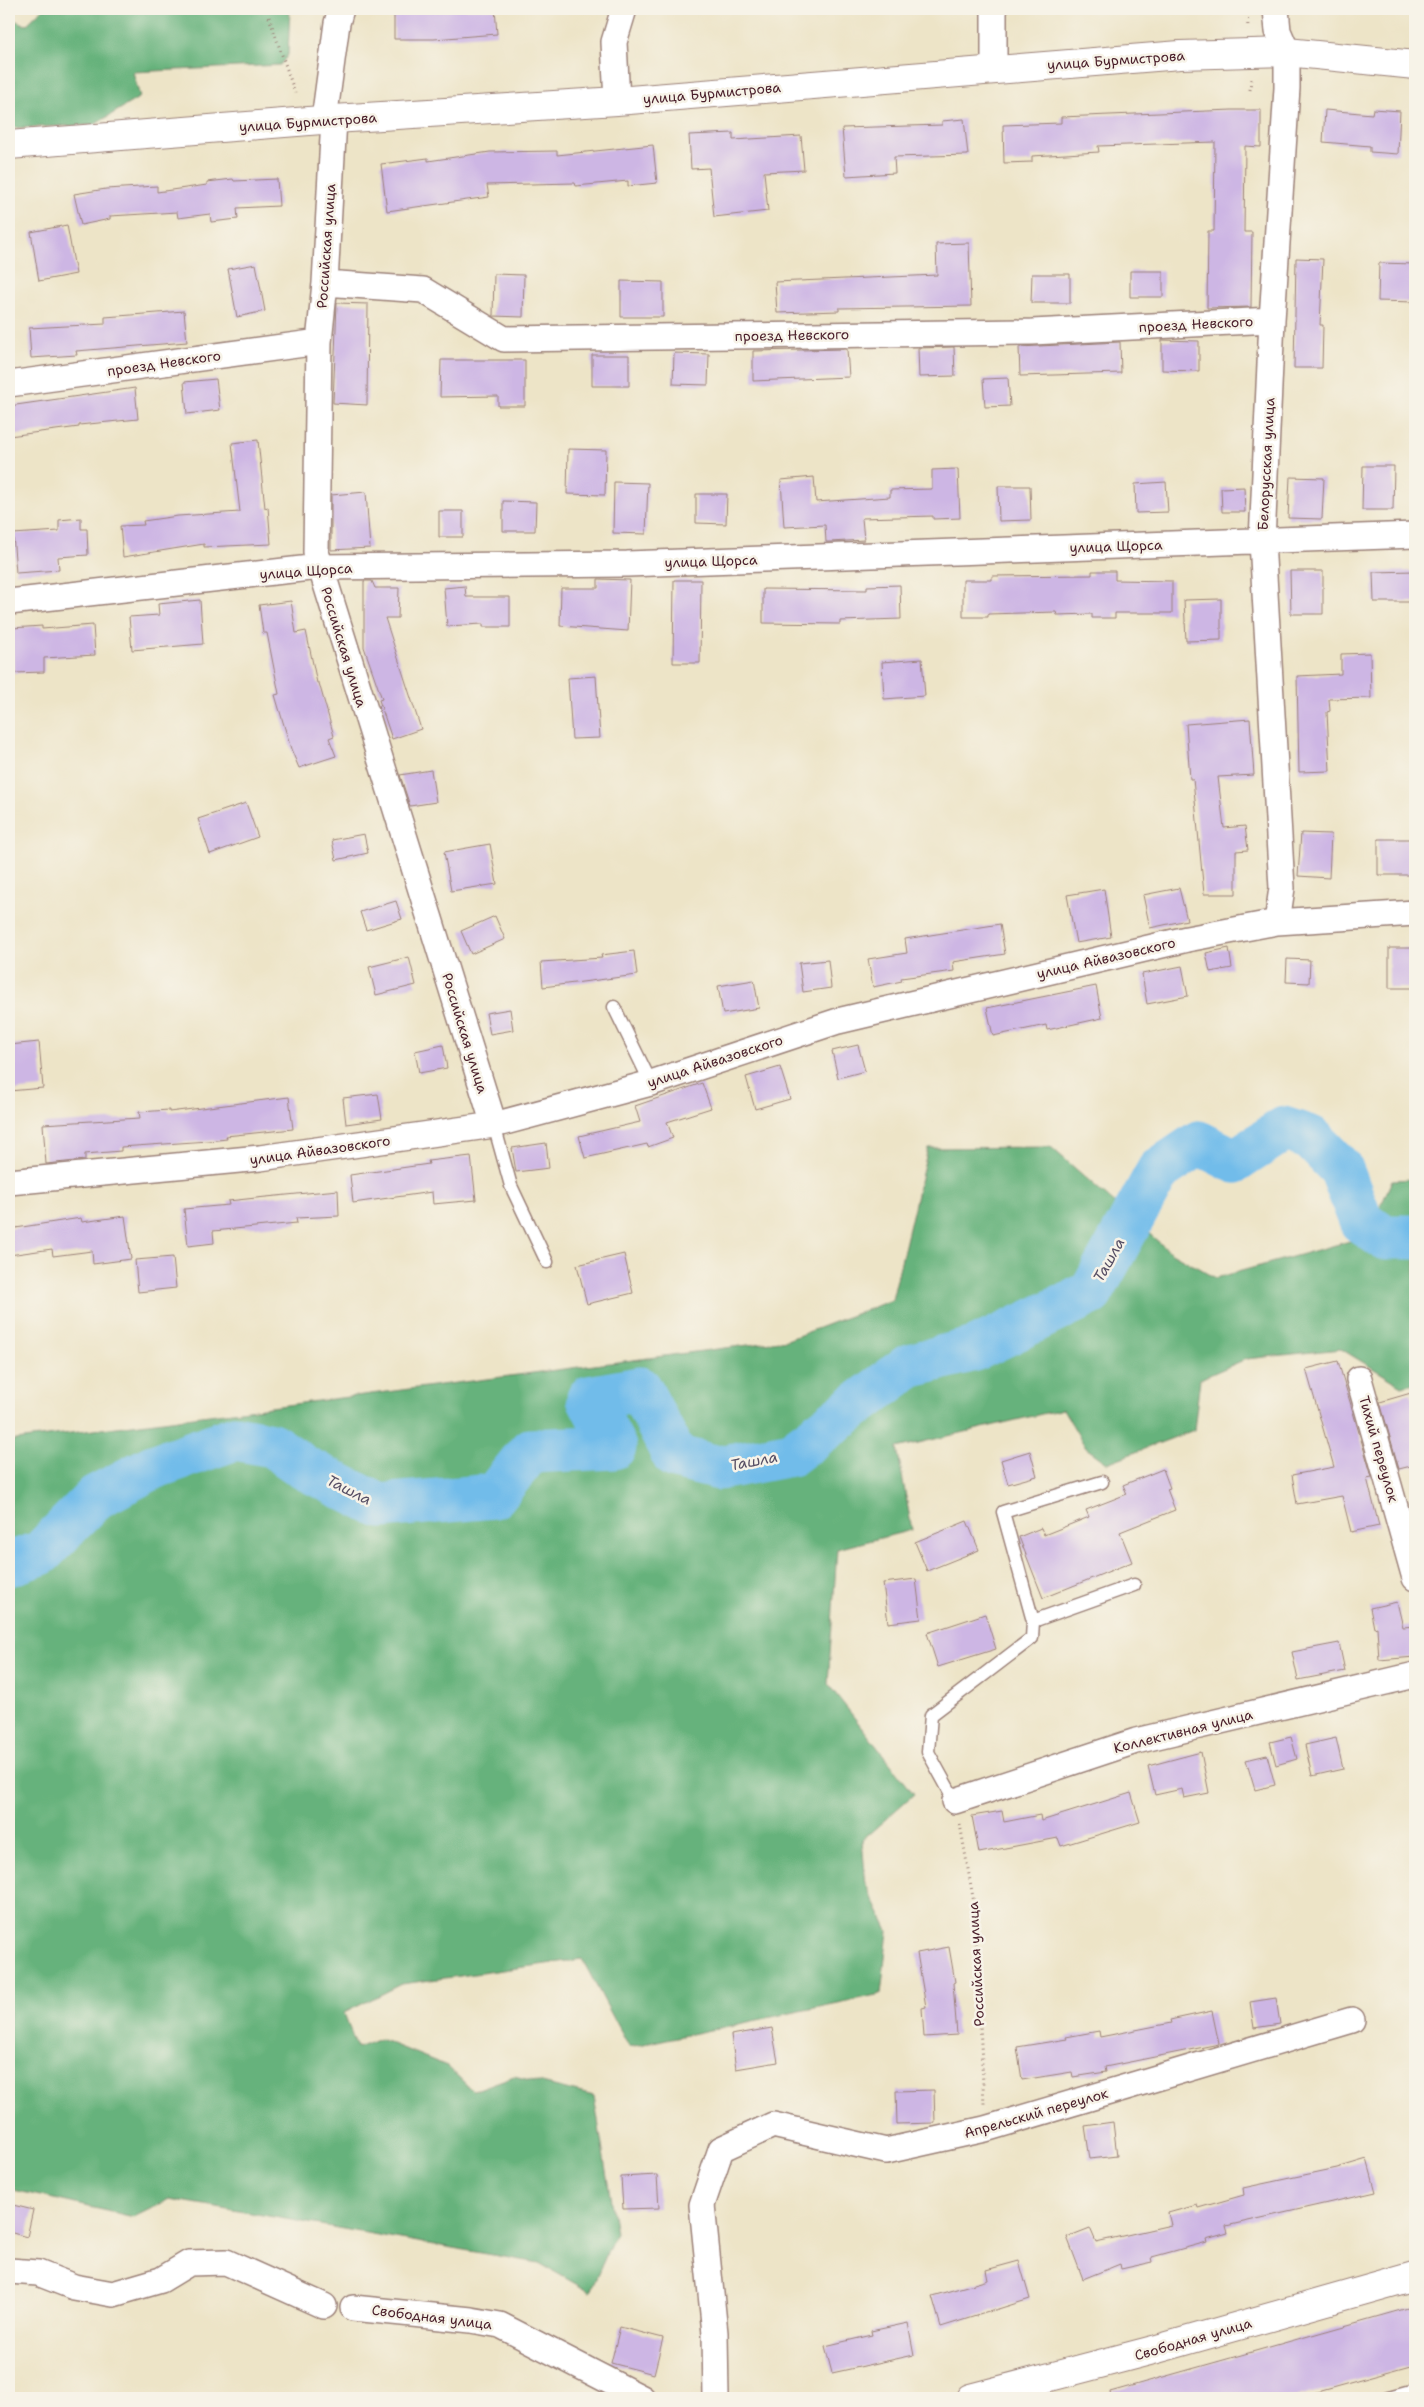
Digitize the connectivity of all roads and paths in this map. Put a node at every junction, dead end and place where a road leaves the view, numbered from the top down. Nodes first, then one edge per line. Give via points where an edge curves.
1 (341, 9) edge
2 (624, 9) edge
3 (994, 9) edge
4 (1276, 9) edge
5 (269, 17) dead end
6 (1287, 52) junction
7 (1415, 65) edge
8 (994, 69) junction
9 (295, 93) dead end
10 (616, 101) junction
11 (329, 120) junction
12 (9, 145) edge
13 (324, 283) junction
14 (1272, 320) junction
15 (319, 342) junction
16 (9, 384) edge
17 (1415, 535) edge
18 (1262, 541) junction
19 (319, 567) junction
20 (9, 602) edge
21 (1415, 913) edge
22 (1276, 922) junction
23 (614, 1007) dead end
24 (650, 1083) junction
25 (494, 1125) junction
26 (9, 1182) edge
27 (547, 1262) dead end
28 (1359, 1379) dead end
29 (1102, 1482) dead end
30 (1415, 1578) edge
31 (1134, 1585) dead end
32 (1033, 1621) junction
33 (1415, 1675) edge
34 (955, 1801) junction
35 (1352, 2020) dead end
36 (985, 2129) junction
37 (9, 2271) edge
38 (1415, 2276) edge
39 (324, 2306) dead end
40 (354, 2308) dead end
41 (1415, 2390) edge
42 (642, 2398) edge
43 (716, 2398) edge
44 (970, 2398) edge
45 (1386, 2398) edge

1 - 11 street, Российская улица
2 - 10 street via 614,42
3 - 8 street
4 - 6 street, Белорусская улица via 1278,31
5 - 9 path
6 - 7 street, улица Бурмистрова
6 - 8 street, улица Бурмистрова via 1180,55
6 - 14 street, Белорусская улица
8 - 10 street, улица Бурмистрова
10 - 11 street, улица Бурмистрова
11 - 12 street, улица Бурмистрова
11 - 13 street, Российская улица
13 - 14 street, проезд Невского via 423,290 504,338 1032,332
13 - 15 street, Российская улица
14 - 18 street, Белорусская улица
15 - 16 street, проезд Невского
15 - 19 street, Российская улица via 316,552
17 - 18 street, улица Щорса
18 - 19 street, улица Щорса via 637,563
18 - 22 street, Белорусская улица via 1282,888
19 - 20 street, улица Щорса
19 - 25 street, Российская улица
21 - 22 street, улица Айвазовского
22 - 24 street, улица Айвазовского via 838,1021
23 - 24 lane
24 - 25 street, улица Айвазовского
25 - 26 street, улица Айвазовского via 260,1158
25 - 27 lane via 511,1186
28 - 30 street, Тихий переулок
29 - 32 lane via 1003,1512
31 - 32 lane
32 - 34 lane via 1032,1638 931,1715 928,1752
33 - 34 street, Коллективная улица via 1136,1740
34 - 36 path, Российская улица via 974,1904
35 - 36 street, Апрельский переулок
36 - 43 street, Апрельский переулок via 886,2151 773,2125 721,2149 702,2205 715,2333
37 - 39 street via 38,2273 74,2287 113,2294 161,2280 189,2263 226,2262
38 - 44 street, Свободная улица
40 - 42 street, Свободная улица via 500,2325
41 - 45 lane

